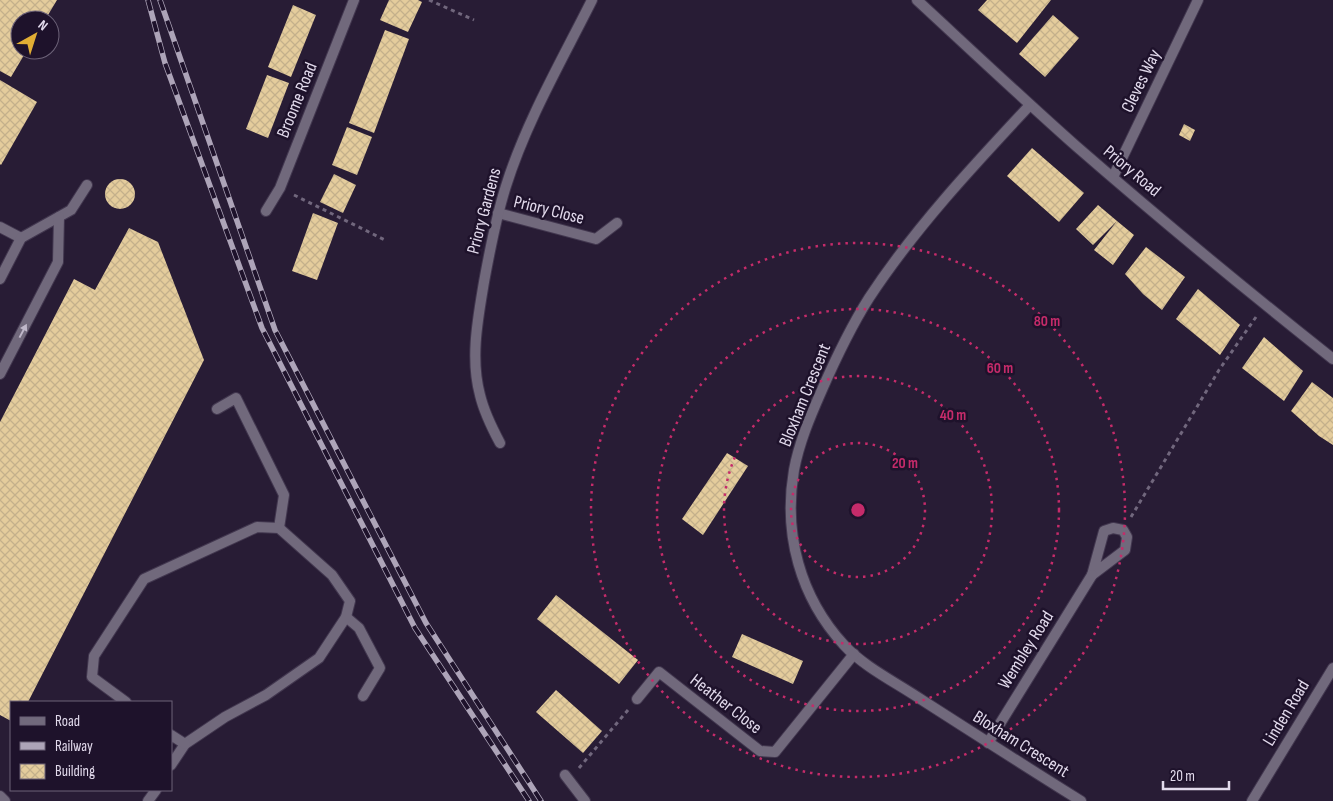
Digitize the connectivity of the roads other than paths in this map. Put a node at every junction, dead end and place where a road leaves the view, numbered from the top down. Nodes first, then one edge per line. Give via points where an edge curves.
1 (354, 0) edge
2 (592, 0) edge
3 (917, 0) edge
4 (1198, 0) edge
5 (1030, 105) junction
6 (1113, 177) junction
7 (87, 185) dead end
8 (266, 211) dead end
9 (498, 213) junction
10 (59, 217) junction
11 (617, 223) dead end
12 (0, 227) edge
13 (21, 238) junction
14 (0, 279) edge
15 (1333, 359) edge
16 (0, 374) edge
17 (217, 410) dead end
18 (500, 443) dead end
19 (279, 528) junction
20 (1092, 575) junction
21 (346, 617) junction
22 (854, 654) junction
23 (1333, 668) edge
24 (362, 696) dead end
25 (637, 699) road end
26 (125, 701) edge
27 (172, 736) edge
28 (988, 742) junction
29 (185, 744) junction
30 (172, 764) edge
31 (567, 778) road end
32 (0, 796) edge
33 (5, 801) edge
34 (585, 801) edge
35 (1081, 801) edge
36 (1252, 801) edge

1 - 8 street, Broome Road via 280,188
2 - 9 street, Priory Gardens via 521,144
3 - 5 street, Priory Road
4 - 6 street, Cleves Way
5 - 6 street, Priory Road
5 - 22 street, Bloxham Crescent via 925,222 868,300 841,349 803,438 791,490 791,529 795,550 801,575 820,613
6 - 15 street, Priory Road
7 - 10 street via 71,210
9 - 11 street, Priory Close via 596,239
9 - 18 street, Priory Gardens via 480,303 476,350 479,393
10 - 13 street
16 -> 10 street via 58,262
12 - 13 street
13 - 14 street
17 - 19 street via 236,398 284,495
19 - 21 street via 332,575 350,601
19 - 26 street via 257,527 144,580 94,656 92,677
20 - 20 street, Wembley Road via 1104,531 1113,528 1123,530 1127,537 1125,550
20 - 28 street, Wembley Road
21 - 24 street via 360,628 380,668
21 - 29 street via 319,658
22 - 25 street, Heather Close via 775,752 760,751 659,672
22 - 28 street, Bloxham Crescent
23 - 36 street, Linden Road
27 - 29 street
28 - 35 street, Bloxham Crescent
29 - 30 street
31 - 34 street
32 - 33 street

